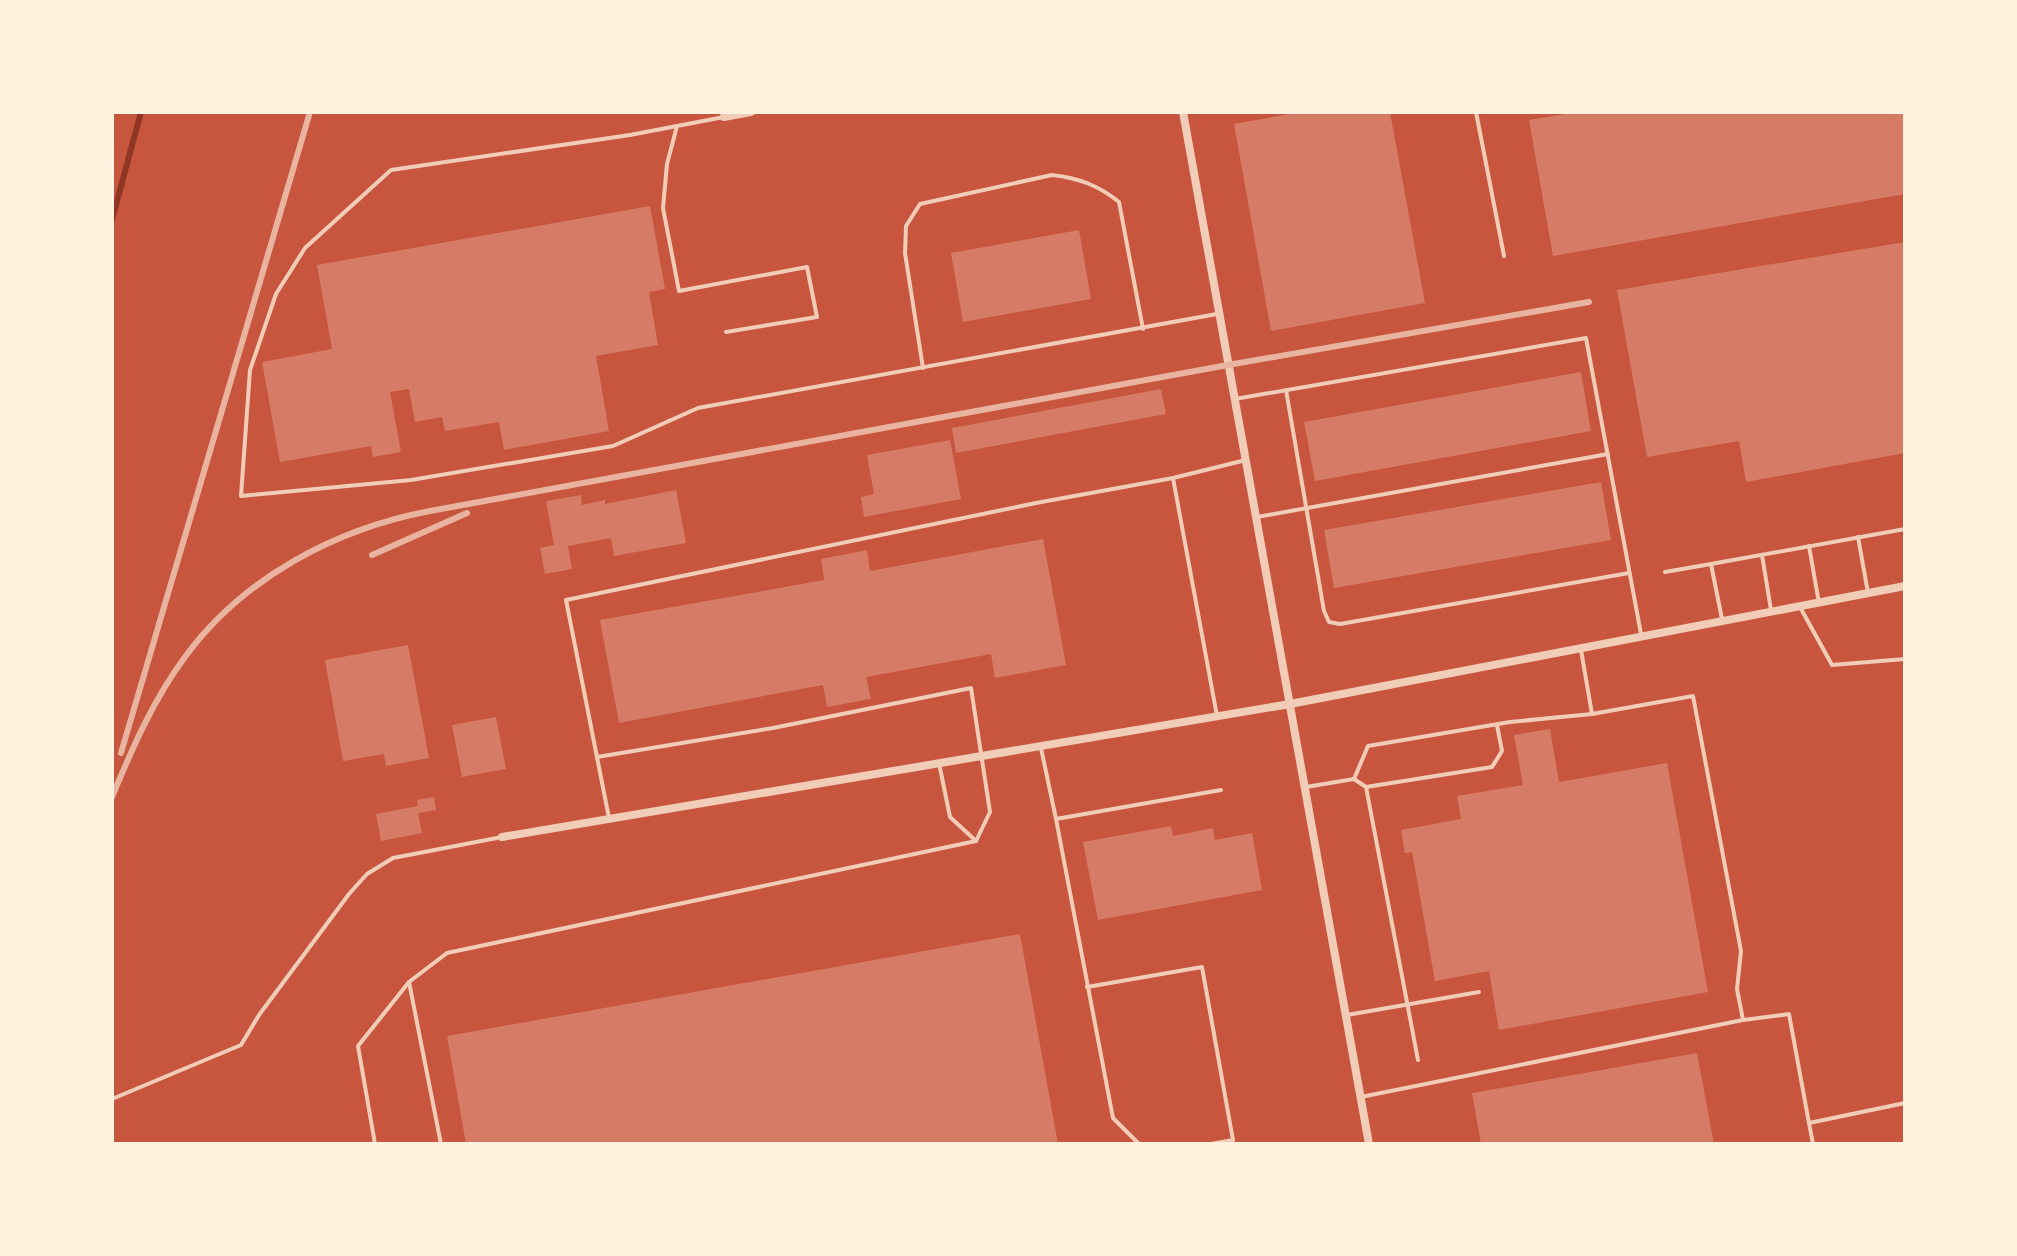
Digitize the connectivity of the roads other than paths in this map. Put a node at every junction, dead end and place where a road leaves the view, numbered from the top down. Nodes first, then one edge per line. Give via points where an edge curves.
1 (751, 112) edge
2 (1183, 112) edge
3 (1476, 112) edge
4 (721, 114) edge
5 (677, 126) junction
6 (1504, 256) dead end
7 (1219, 314) junction
8 (1143, 329) junction
9 (726, 332) dead end
10 (923, 368) junction
11 (1286, 390) junction
12 (1235, 399) junction
13 (1608, 454) junction
14 (1247, 460) junction
15 (1173, 478) junction
16 (1307, 508) junction
17 (1257, 517) junction
18 (1905, 529) edge
19 (1858, 537) junction
20 (1809, 546) junction
21 (1762, 555) junction
22 (1711, 564) junction
23 (1665, 572) dead end
24 (1629, 573) junction
25 (1905, 586) edge
26 (1868, 593) junction
27 (1819, 603) junction
28 (1800, 607) junction
29 (1771, 613) junction
30 (1722, 622) junction
31 (1641, 637) junction
32 (1581, 648) junction
33 (1905, 659) edge
34 (1290, 704) junction
35 (1592, 714) junction
36 (1217, 716) junction
37 (1497, 725) junction
38 (1041, 746) junction
39 (981, 756) junction
40 (597, 757) junction
41 (939, 763) junction
42 (1354, 779) junction
43 (1306, 787) junction
44 (1366, 787) junction
45 (1221, 790) dead end
46 (609, 819) junction
47 (1056, 819) junction
48 (502, 837) joint
49 (976, 841) junction
50 (409, 982) junction
51 (1087, 987) junction
52 (1479, 992) dead end
53 (1407, 1005) junction
54 (1347, 1015) junction
55 (1743, 1020) junction
56 (1418, 1060) dead end
57 (1361, 1097) junction
58 (112, 1099) edge
59 (1905, 1103) edge
60 (1809, 1123) junction
61 (375, 1144) edge
62 (441, 1144) edge
63 (1139, 1144) edge
64 (1211, 1144) edge
65 (1369, 1144) edge
66 (1813, 1144) edge

1 - 4 street
2 - 7 street
3 - 6 lane
4 - 5 lane
5 - 9 lane via 663,208 679,291 807,267 817,317
5 - 10 lane via 391,170 305,248 276,294 250,370 241,496 411,480 613,446 698,408
7 - 8 lane
7 - 12 street
8 - 10 lane
8 - 10 lane via 1119,202 1102,188 1052,175 920,204 906,226 905,253
11 - 12 lane
11 - 13 lane via 1586,338
11 - 16 lane
12 - 14 street
13 - 16 lane
13 - 24 lane
14 - 15 lane
14 - 17 street
15 - 36 lane
15 - 40 lane via 566,600
16 - 17 lane
16 - 24 lane via 1324,611 1334,624
17 - 34 street
18 - 19 lane
19 - 20 lane
19 - 26 lane
20 - 21 lane
20 - 27 lane
21 - 22 lane
21 - 29 lane
22 - 23 lane
22 - 30 lane
24 - 31 lane
25 - 26 street
26 - 27 street
27 - 28 street
28 - 29 street
28 - 33 lane via 1832,665
29 - 30 street
30 - 31 street
31 - 32 street
32 - 34 street
32 - 35 lane
34 - 36 street
34 - 43 street
35 - 37 lane
35 - 55 lane via 1693,696 1741,951 1737,989
36 - 38 street
37 - 42 lane via 1368,746
37 - 44 lane via 1502,751 1492,767
38 - 39 street
38 - 47 lane
39 - 40 lane via 971,688
39 - 41 street
39 - 49 lane via 990,812
40 - 46 lane
41 - 46 street
41 - 49 lane via 950,817
42 - 43 lane
42 - 44 lane
43 - 54 street
44 - 53 lane
45 - 47 lane
46 - 48 street
47 - 51 lane
48 - 58 lane via 393,858 367,874 241,1045
49 - 50 lane via 447,953
50 - 61 lane via 358,1046
50 - 62 lane
51 - 63 lane via 1113,1118
51 - 64 lane via 1202,967 1233,1140
52 - 53 lane
53 - 54 lane
53 - 56 lane
54 - 57 street
55 - 57 lane
55 - 60 lane via 1789,1014
57 - 65 street
59 - 60 lane
60 - 66 lane

